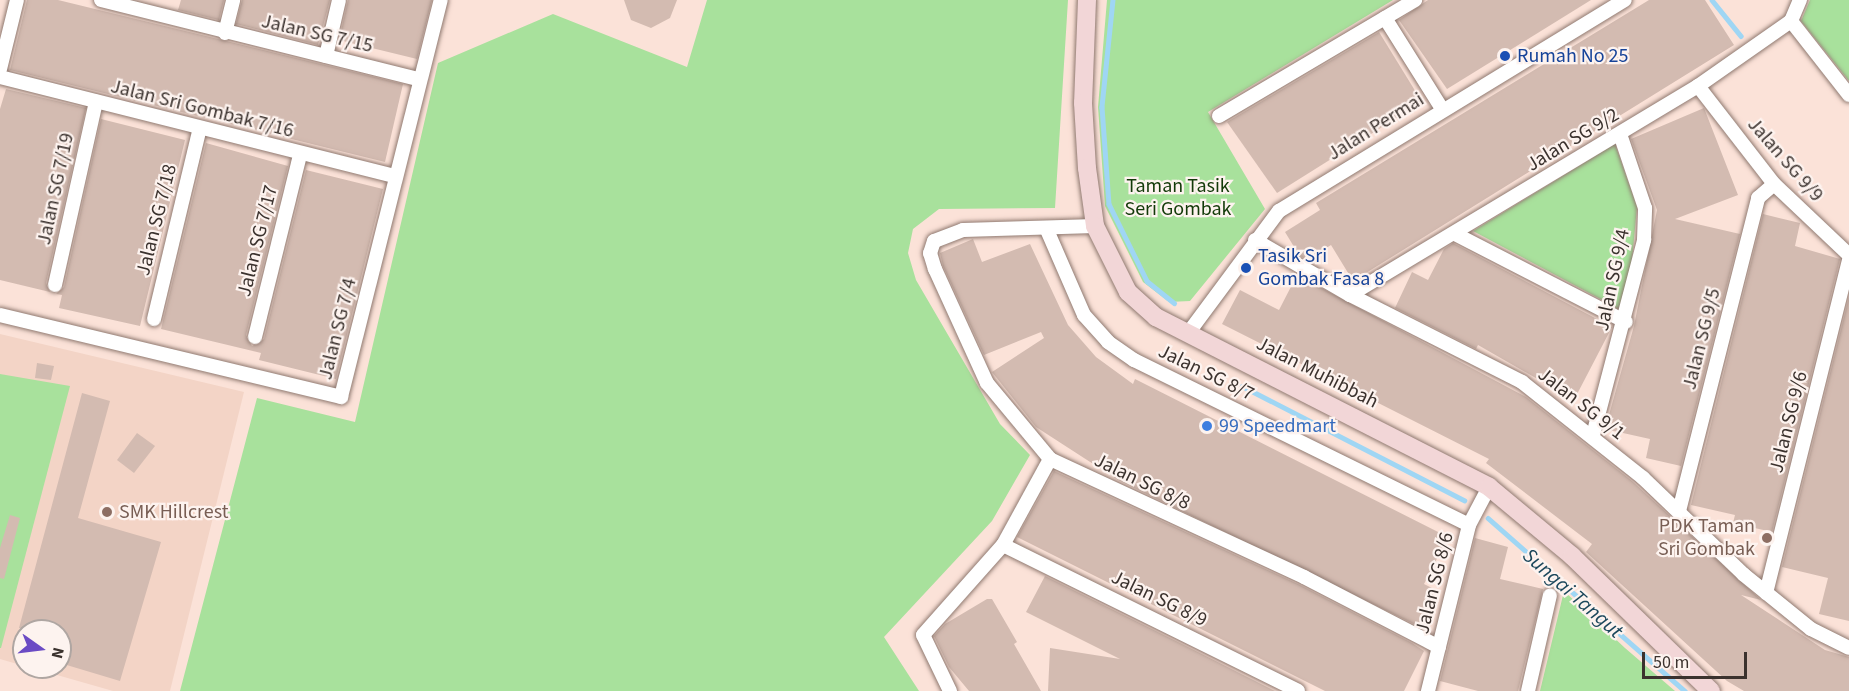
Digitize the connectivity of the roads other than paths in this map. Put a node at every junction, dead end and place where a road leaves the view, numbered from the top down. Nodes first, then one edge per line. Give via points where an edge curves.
1 (17, 0) edge
2 (101, 0) edge
3 (233, 0) edge
4 (339, 0) edge
5 (441, 0) edge
6 (1087, 0) edge
7 (1415, 0) edge
8 (1625, 0) edge
9 (1800, 0) edge
10 (122, 2) edge
11 (1385, 18) junction
12 (1791, 21) junction
13 (225, 33) junction
14 (326, 56) junction
15 (0, 69) edge
16 (0, 77) edge
17 (419, 79) junction
18 (1698, 86) junction
19 (1849, 95) edge
20 (96, 102) junction
21 (1443, 108) junction
22 (1219, 116) dead end
23 (199, 131) junction
24 (1620, 134) junction
25 (300, 155) junction
26 (395, 176) junction
27 (1774, 184) junction
28 (1095, 226) junction
29 (1047, 230) junction
30 (1455, 234) junction
31 (1255, 240) junction
32 (1849, 255) edge
33 (1849, 260) edge
34 (55, 285) dead end
35 (1350, 295) junction
36 (0, 315) edge
37 (154, 318) dead end
38 (1626, 322) junction
39 (1189, 332) junction
40 (255, 337) dead end
41 (1593, 435) junction
42 (1050, 459) junction
43 (1489, 487) junction
44 (1679, 512) junction
45 (1469, 525) junction
46 (1003, 545) junction
47 (1766, 593) junction
48 (1550, 596) dead end
49 (1439, 647) junction
50 (1849, 648) edge
51 (950, 691) edge
52 (1298, 691) edge
53 (1428, 691) edge
54 (1528, 691) edge
55 (1711, 691) edge

1 - 15 street
2 - 10 street, Jalan SG 7/15
3 - 13 street
4 - 14 street
5 - 17 street, Jalan SG 7/4
6 - 28 street, Jalan Muhibbah via 1083,103
7 - 11 street
8 - 21 street, Jalan Permai
9 - 12 street
10 - 13 street, Jalan SG 7/15
11 - 21 street
11 - 22 street
12 - 18 street, Jalan SG 9/2
12 - 19 street
13 - 14 street, Jalan SG 7/15
14 - 17 street, Jalan SG 7/15
16 - 20 street, Jalan Sri Gombak 7/16
17 - 26 street, Jalan SG 7/4
18 - 24 street, Jalan SG 9/2
18 - 27 street, Jalan SG 9/9
20 - 23 street, Jalan Sri Gombak 7/16
20 - 34 street, Jalan SG 7/19
21 - 31 street, Jalan Permai via 1296,198
23 - 25 street, Jalan Sri Gombak 7/16
23 - 37 street, Jalan SG 7/18
24 - 30 street, Jalan SG 9/2
24 - 38 street, Jalan SG 9/4 via 1646,208 1644,240
25 - 26 street, Jalan Sri Gombak 7/16
25 - 40 street, Jalan SG 7/17
26 - 36 street, Jalan SG 7/4 via 341,397
27 - 32 street, Jalan SG 9/9
27 - 44 street, Jalan SG 9/5 via 1758,198
28 - 29 street
28 - 39 street, Jalan Muhibbah via 1128,292 1156,317
29 - 42 street, Jalan SG 8/8 via 963,230 943,234 932,247 935,269 980,372
29 - 45 street, Jalan SG 8/7 via 1084,315 1108,342 1138,362
30 - 35 street, Jalan SG 9/2
30 - 38 street
31 - 35 street, Jalan SG 9/1
31 - 39 street, Jalan Permai
33 - 47 street, Jalan SG 9/6
35 - 41 street, Jalan SG 9/1 via 1521,382
38 - 41 street, Jalan SG 9/4
39 - 43 street, Jalan Muhibbah
41 - 44 street, Jalan SG 9/1
42 - 46 street
42 - 49 street, Jalan SG 8/8 via 1304,577
43 - 45 street, Jalan SG 8/6
43 - 55 street, Jalan Muhibbah via 1572,556
44 - 47 street, Jalan SG 9/1
45 - 49 street, Jalan SG 8/6
46 - 51 street via 923,635
46 - 52 street, Jalan SG 8/9
47 - 50 street, Jalan SG 9/1 via 1811,629
48 - 54 street
49 - 53 street, Jalan SG 8/6

